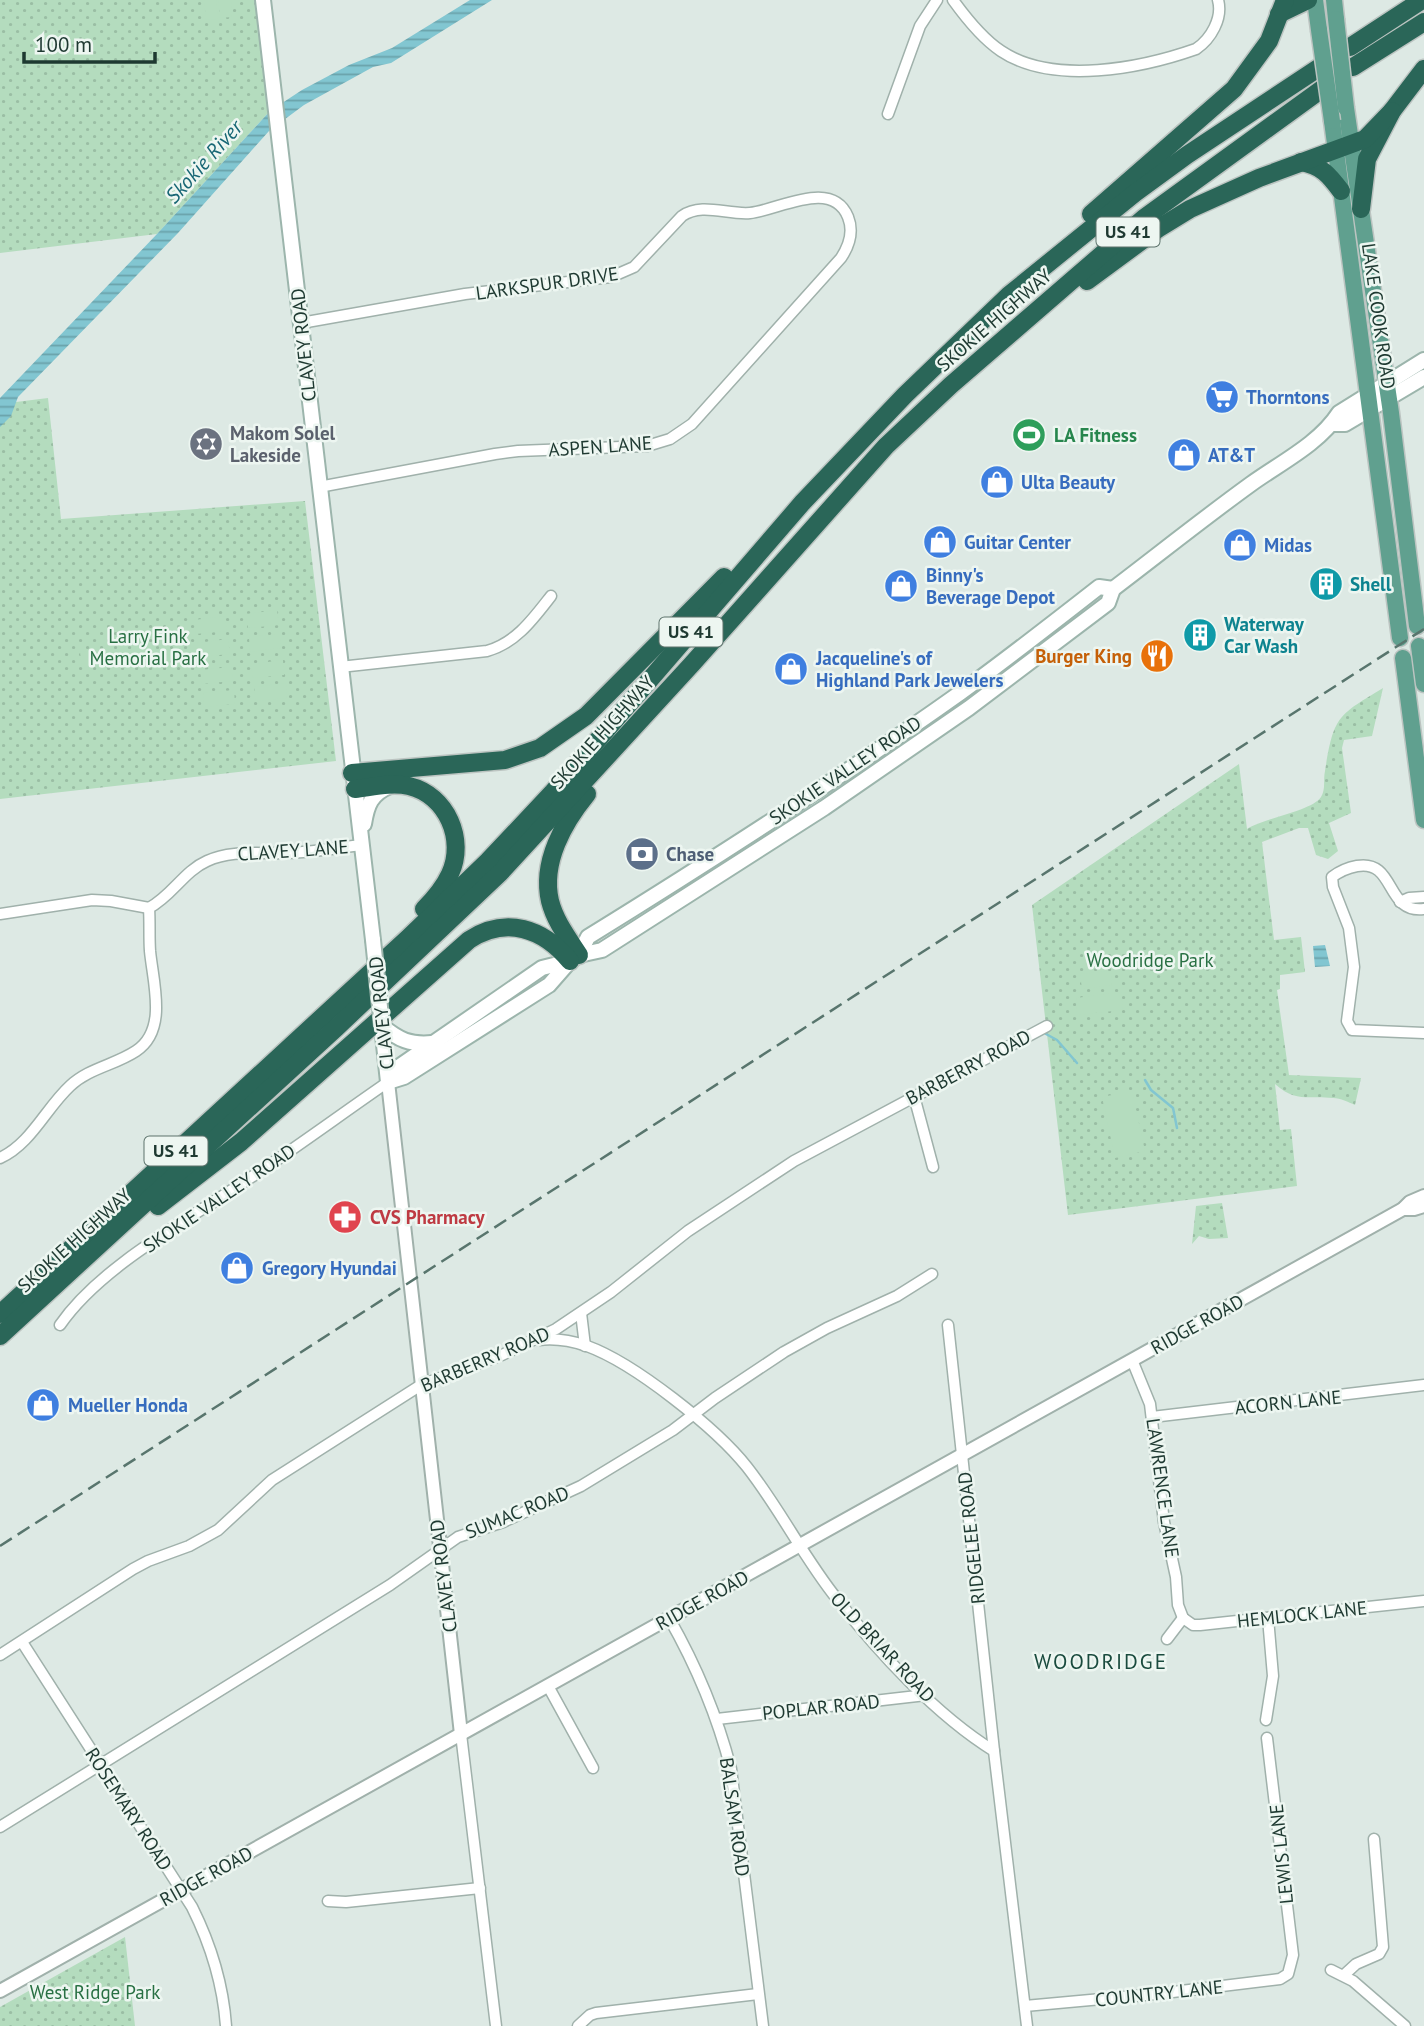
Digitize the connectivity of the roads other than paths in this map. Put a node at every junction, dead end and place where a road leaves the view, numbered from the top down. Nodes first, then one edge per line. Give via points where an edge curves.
1 (263, 0) edge
2 (937, 0) edge
3 (953, 0) edge
4 (1217, 0) edge
5 (1308, 0) edge
6 (1315, 0) edge
7 (1334, 0) edge
8 (1422, 0) edge
9 (1282, 7) edge
10 (1424, 22) edge
11 (1350, 47) dead end
12 (1329, 61) dead end
13 (1353, 67) dead end
14 (1424, 69) edge
15 (1333, 81) dead end
16 (1392, 111) junction
17 (888, 114) dead end
18 (1343, 146) junction
19 (1301, 162) junction
20 (1341, 191) junction
21 (810, 197) joint
22 (1361, 209) junction
23 (1009, 295) junction
24 (301, 323) junction
25 (1424, 360) edge
26 (1424, 377) edge
27 (951, 385) junction
28 (1388, 391) junction
29 (1369, 402) junction
30 (319, 487) junction
31 (803, 502) junction
32 (1112, 589) junction
33 (551, 596) dead end
34 (1417, 626) dead end
35 (1400, 638) dead end
36 (1419, 646) dead end
37 (1403, 658) dead end
38 (340, 667) junction
39 (1424, 684) edge
40 (670, 687) junction
41 (958, 694) junction
42 (969, 708) junction
43 (899, 735) junction
44 (908, 750) junction
45 (353, 781) junction
46 (397, 784) junction
47 (1424, 820) edge
48 (362, 844) junction
49 (1424, 897) edge
50 (1400, 902) junction
51 (149, 908) junction
52 (1424, 909) edge
53 (0, 914) edge
54 (574, 958) junction
55 (382, 1026) junction
56 (1047, 1026) dead end
57 (1424, 1033) edge
58 (435, 1042) junction
59 (256, 1078) junction
60 (388, 1082) junction
61 (914, 1096) junction
62 (0, 1158) edge
63 (933, 1167) dead end
64 (1424, 1196) edge
65 (1424, 1206) edge
66 (1403, 1209) junction
67 (932, 1274) dead end
68 (59, 1283) junction
69 (581, 1313) junction
70 (0, 1314) edge
71 (60, 1325) dead end
72 (948, 1325) dead end
73 (0, 1336) edge
74 (536, 1340) junction
75 (585, 1346) junction
76 (1132, 1360) junction
77 (421, 1385) junction
78 (1424, 1385) edge
79 (692, 1415) junction
80 (1153, 1417) junction
81 (962, 1455) junction
82 (798, 1546) junction
83 (440, 1549) junction
84 (1424, 1601) edge
85 (669, 1618) junction
86 (1183, 1618) junction
87 (1268, 1618) junction
88 (1167, 1639) dead end
89 (22, 1642) junction
90 (0, 1655) edge
91 (548, 1686) junction
92 (926, 1695) junction
93 (717, 1719) junction
94 (1266, 1720) dead end
95 (461, 1734) junction
96 (1267, 1738) dead end
97 (994, 1751) junction
98 (100, 1766) junction
99 (593, 1768) dead end
100 (0, 1827) edge
101 (1374, 1839) dead end
102 (480, 1888) junction
103 (181, 1890) junction
104 (328, 1901) dead end
105 (1290, 1970) joint
106 (1331, 1970) dead end
107 (1344, 1975) junction
108 (0, 1991) edge
109 (758, 1994) junction
110 (1025, 2006) junction
111 (226, 2026) edge
112 (496, 2026) edge
113 (578, 2026) edge
114 (763, 2026) edge
115 (1027, 2026) edge
116 (1405, 2026) edge

1 - 24 main road, CLAVEY ROAD
2 - 17 street via 920,26
3 - 4 street via 1002,52 1037,65 1080,72 1196,49 1207,41 1220,13
5 - 9 highway
6 - 18 main road, LAKE COOK ROAD, bridge via 1332,121
7 - 18 main road, LAKE COOK ROAD, bridge via 1346,108
8 - 11 highway
9 - 23 highway via 1269,41 1234,89 1077,225
10 - 13 highway
12 - 23 highway, SKOKIE HIGHWAY / US 41 via 1135,193
14 - 16 highway
15 - 27 highway, SKOKIE HIGHWAY / US 41 via 1144,218
16 - 18 highway via 1365,139
16 - 22 highway via 1367,159
18 - 19 highway
18 - 20 main road, LAKE COOK ROAD
18 - 22 main road, LAKE COOK ROAD
19 - 20 highway via 1317,165
19 - 27 highway via 1200,204 1159,228
20 - 29 main road, LAKE COOK ROAD
21 - 24 street, LARKSPUR DRIVE via 747,213 691,210 634,267 611,278 465,294
21 - 30 street, ASPEN LANE via 827,198 844,210 851,231 847,249 681,432 648,446 518,451
22 - 28 main road, LAKE COOK ROAD
23 - 31 highway, SKOKIE HIGHWAY / US 41
24 - 30 main road, CLAVEY ROAD
25 - 28 main road
26 - 28 main road
27 - 40 highway, SKOKIE HIGHWAY / US 41 via 886,446
28 - 29 main road, SKOKIE VALLEY ROAD
28 - 34 main road, LAKE COOK ROAD
29 - 32 main road, SKOKIE VALLEY ROAD via 1339,413 1332,424
29 - 35 main road, LAKE COOK ROAD
30 - 38 main road, CLAVEY ROAD
31 - 45 highway via 586,716 558,737 505,760
31 - 59 highway, SKOKIE HIGHWAY / US 41 via 488,861
32 - 41 main road, SKOKIE VALLEY ROAD via 1099,587
32 - 42 main road, SKOKIE VALLEY ROAD via 1108,603
33 - 38 street via 501,648
36 - 39 main road
37 - 47 main road
38 - 45 main road, CLAVEY ROAD
40 - 54 highway via 571,815 555,848 550,901
40 - 68 highway, SKOKIE HIGHWAY / US 41 via 544,827 417,954
41 - 42 main road
41 - 43 main road, SKOKIE VALLEY ROAD
42 - 44 main road, SKOKIE VALLEY ROAD
43 - 44 main road
43 - 54 main road, SKOKIE VALLEY ROAD via 588,937
44 - 54 main road, SKOKIE VALLEY ROAD via 602,950
45 - 46 highway
45 - 48 main road, CLAVEY ROAD
46 - 48 main road via 372,797
46 - 59 highway via 421,790 444,810 456,838 451,872 432,901 297,1030
48 - 51 street, CLAVEY LANE via 283,853 232,853 209,859
48 - 55 main road, CLAVEY ROAD, bridge
49 - 50 street
50 - 52 street
50 - 57 street via 1380,870 1370,865 1342,870 1332,877 1349,928 1353,960 1348,1021 1352,1030
51 - 53 street via 92,901
51 - 62 street via 156,1000 149,1037 138,1050 72,1084 15,1149
54 - 58 main road, SKOKIE VALLEY ROAD via 542,968
54 - 60 main road, SKOKIE VALLEY ROAD via 549,985 404,1077
54 - 68 highway via 526,929 512,926 483,931 241,1142
55 - 58 main road via 402,1041
55 - 60 main road, CLAVEY ROAD
56 - 61 street, BARBERRY ROAD
58 - 60 main road, SKOKIE VALLEY ROAD via 400,1066
59 - 70 highway, SKOKIE HIGHWAY / US 41
60 - 71 street, SKOKIE VALLEY ROAD via 123,1263 90,1289
60 - 77 street, CLAVEY ROAD
61 - 63 street
61 - 69 street, BARBERRY ROAD via 833,1138 726,1204
64 - 66 street, RIDGE ROAD
65 - 66 street, RIDGE ROAD
66 - 76 street, RIDGE ROAD
67 - 79 street, SUMAC ROAD via 784,1352
68 - 73 highway, SKOKIE HIGHWAY / US 41
69 - 74 street, BARBERRY ROAD
69 - 75 street
72 - 81 street, RIDGELEE ROAD
74 - 75 street, OLD BRIAR ROAD
74 - 77 street, BARBERRY ROAD
75 - 79 street, OLD BRIAR ROAD via 647,1381
76 - 80 street, LAWRENCE LANE
76 - 81 street, RIDGE ROAD
77 - 83 street, CLAVEY ROAD
77 - 89 street, BARBERRY ROAD via 272,1480 218,1530 133,1569
78 - 80 street, ACORN LANE
79 - 82 street, OLD BRIAR ROAD via 747,1467
79 - 83 street, SUMAC ROAD via 581,1486 503,1522 457,1537
80 - 86 street, LAWRENCE LANE via 1164,1522
81 - 82 street, RIDGE ROAD
81 - 97 street, RIDGELEE ROAD
82 - 85 street, RIDGE ROAD
82 - 92 street, OLD BRIAR ROAD via 860,1627
83 - 95 street, CLAVEY ROAD
83 - 98 street, SUMAC ROAD
84 - 87 street, HEMLOCK LANE
85 - 91 street, RIDGE ROAD
85 - 93 street, BALSAM ROAD
86 - 87 street, HEMLOCK LANE via 1200,1625
86 - 88 street
87 - 94 street via 1273,1676
89 - 90 street, BARBERRY ROAD
89 - 98 street, ROSEMARY ROAD
91 - 95 street, RIDGE ROAD
91 - 99 street
92 - 93 street, POPLAR ROAD
92 - 97 street, OLD BRIAR ROAD
93 - 109 street, BALSAM ROAD via 733,1783
95 - 102 street, CLAVEY ROAD
95 - 103 street, RIDGE ROAD
96 - 105 street, LEWIS LANE via 1293,1955
97 - 110 street
98 - 100 street, SUMAC ROAD
98 - 103 street, ROSEMARY ROAD
101 - 107 street via 1383,1947
102 - 104 street
102 - 112 street, CLAVEY ROAD
103 - 108 street, RIDGE ROAD
103 - 111 street, ROSEMARY ROAD via 211,1950
105 - 110 street, COUNTRY LANE via 1280,1979
106 - 107 street
107 - 116 street
109 - 113 street via 596,2013
109 - 114 street, BALSAM ROAD
110 - 115 street

